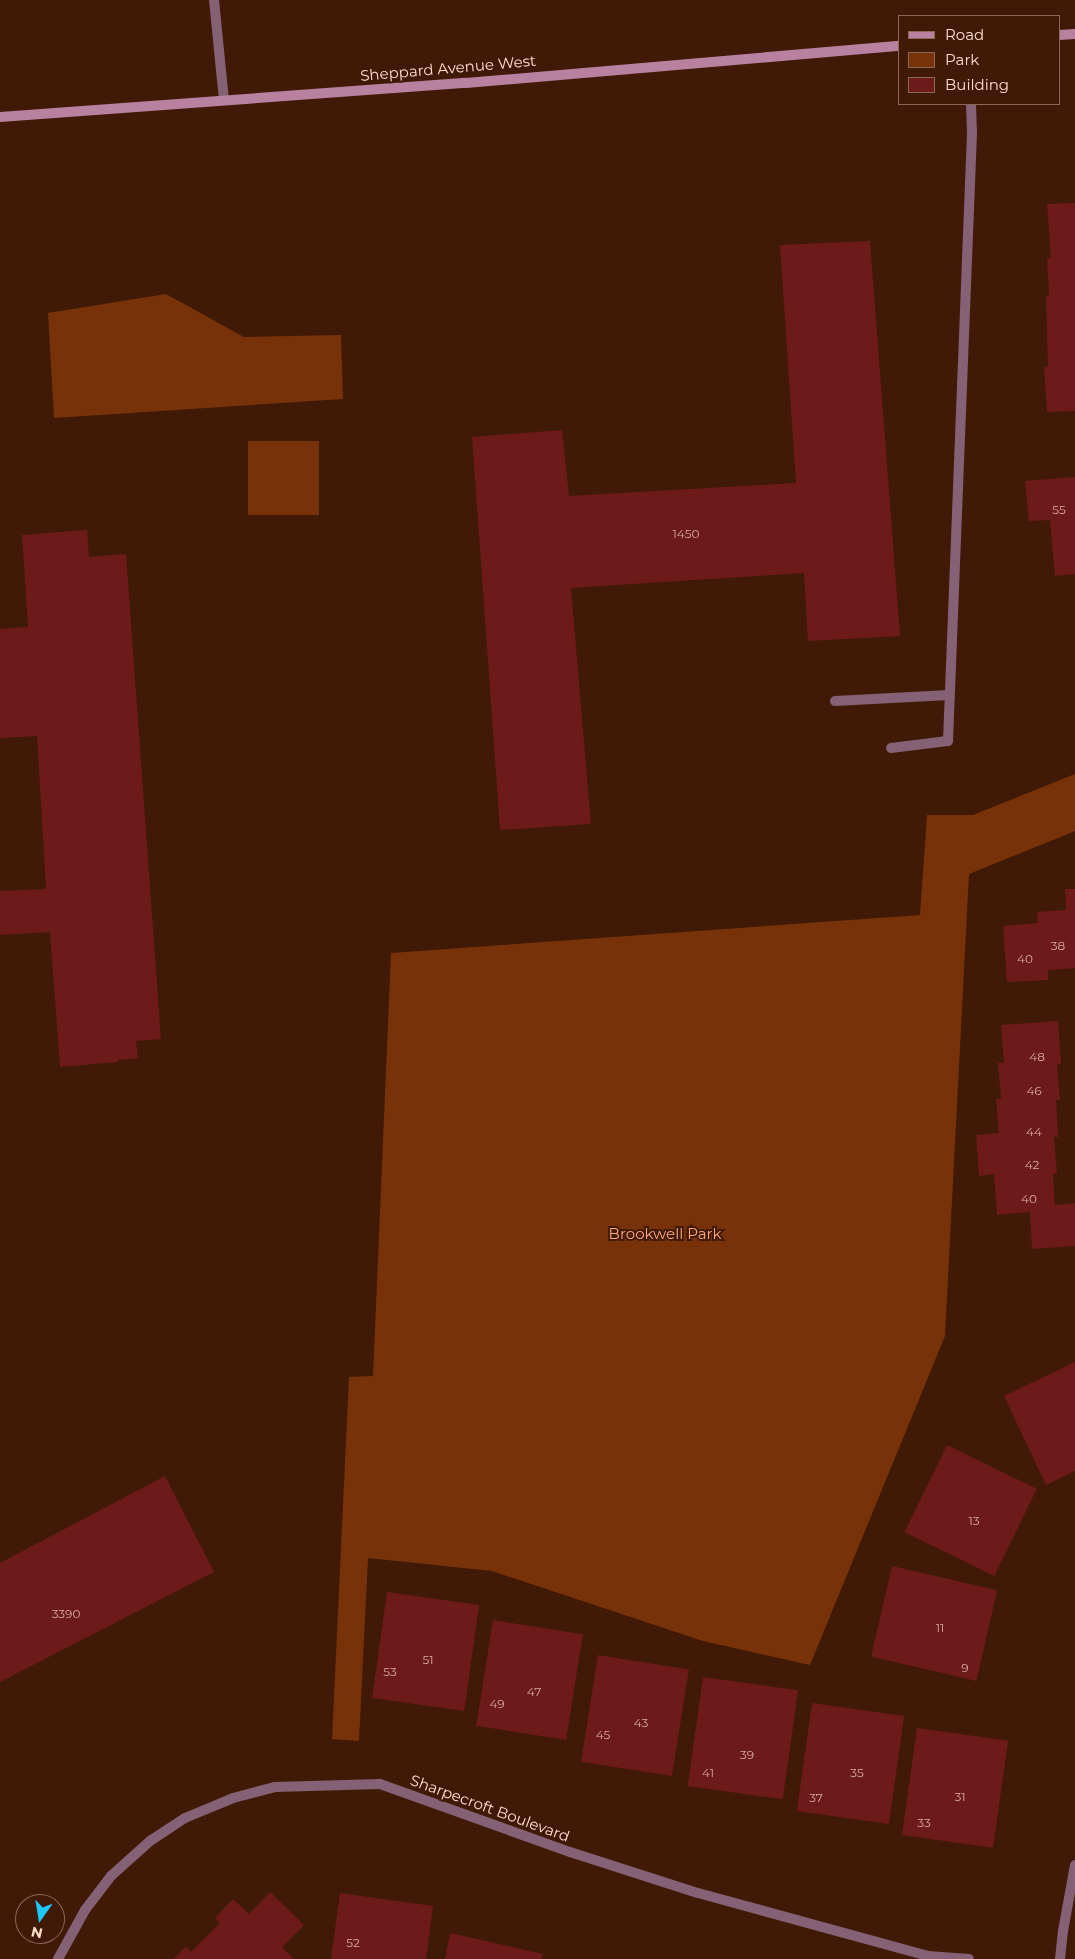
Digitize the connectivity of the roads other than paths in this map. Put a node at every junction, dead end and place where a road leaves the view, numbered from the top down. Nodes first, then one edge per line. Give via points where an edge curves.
1 (214, 0) edge
2 (1075, 34) edge
3 (1060, 35) edge
4 (898, 46) edge
5 (224, 100) junction
6 (971, 105) edge
7 (0, 117) edge
8 (949, 695) junction
9 (835, 701) dead end
10 (891, 748) dead end
11 (1075, 1865) edge
12 (58, 1959) edge
13 (969, 1959) edge
14 (1060, 1959) edge

1 - 5 street
2 - 3 main road
4 - 5 main road, Sheppard Avenue West
5 - 7 main road, Sheppard Avenue West
6 - 8 street
8 - 9 street
8 - 10 street via 948,741
11 - 14 street
12 - 13 street, Sharpecroft Boulevard via 85,1910 111,1876 150,1841 185,1818 233,1798 275,1787 380,1784 570,1852 708,1896 928,1956

